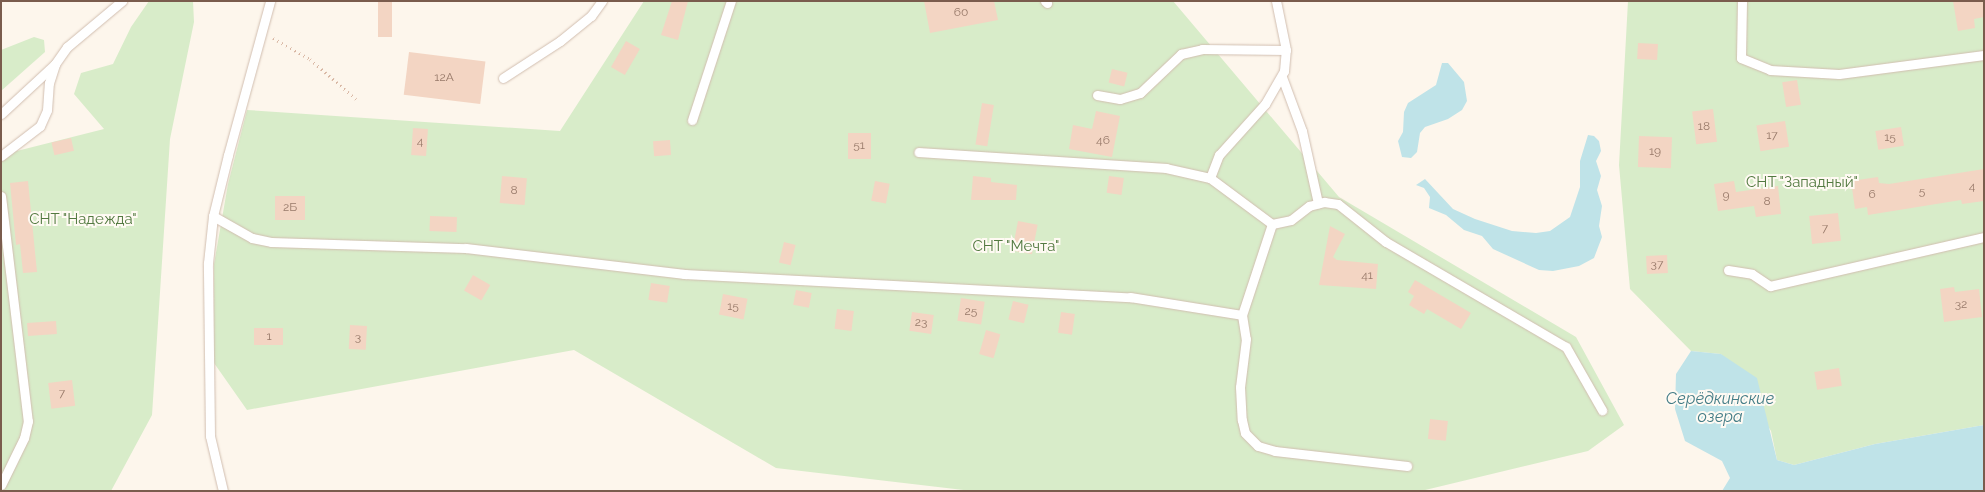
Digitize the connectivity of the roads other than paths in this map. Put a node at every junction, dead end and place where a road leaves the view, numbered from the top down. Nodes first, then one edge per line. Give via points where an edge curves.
1 (122, 1) edge
2 (270, 1) edge
3 (602, 1) edge
4 (731, 1) edge
5 (1276, 1) edge
6 (1742, 1) edge
7 (1286, 50) junction
8 (1984, 54) edge
9 (55, 64) junction
10 (1282, 77) junction
11 (503, 78) dead end
12 (1097, 96) dead end
13 (1, 114) edge
14 (692, 120) dead end
15 (919, 152) dead end
16 (1, 156) edge
17 (1210, 178) junction
18 (1, 196) edge
19 (1318, 204) junction
20 (213, 216) junction
21 (1272, 224) junction
22 (1984, 238) edge
23 (1728, 270) dead end
24 (1242, 315) junction
25 (1602, 410) dead end
26 (1407, 466) dead end
27 (1, 485) edge
28 (223, 491) edge

1 - 9 lane via 67,47
2 - 20 lane
3 - 11 lane via 591,16 560,41
4 - 14 lane
5 - 7 lane
6 - 8 lane via 1741,58 1770,70 1839,74
7 - 10 lane
7 - 12 lane via 1202,49 1181,54 1140,93 1120,99
9 - 13 lane
9 - 16 lane via 49,83 47,110 40,126
10 - 17 lane via 1266,104 1219,155
10 - 19 lane via 1302,131
15 - 17 lane via 1166,168
17 - 21 lane
18 - 27 lane via 28,421 24,438
19 - 21 lane via 1291,220
19 - 25 lane via 1338,204 1386,242 1550,335 1575,359
20 - 24 lane via 252,238 271,242 466,248 684,274 1130,297
20 - 28 lane via 208,263 208,400 210,436
21 - 24 lane
22 - 23 lane via 1770,286 1752,274
24 - 26 lane via 1246,339 1240,387 1242,420 1245,433 1258,446 1275,451

